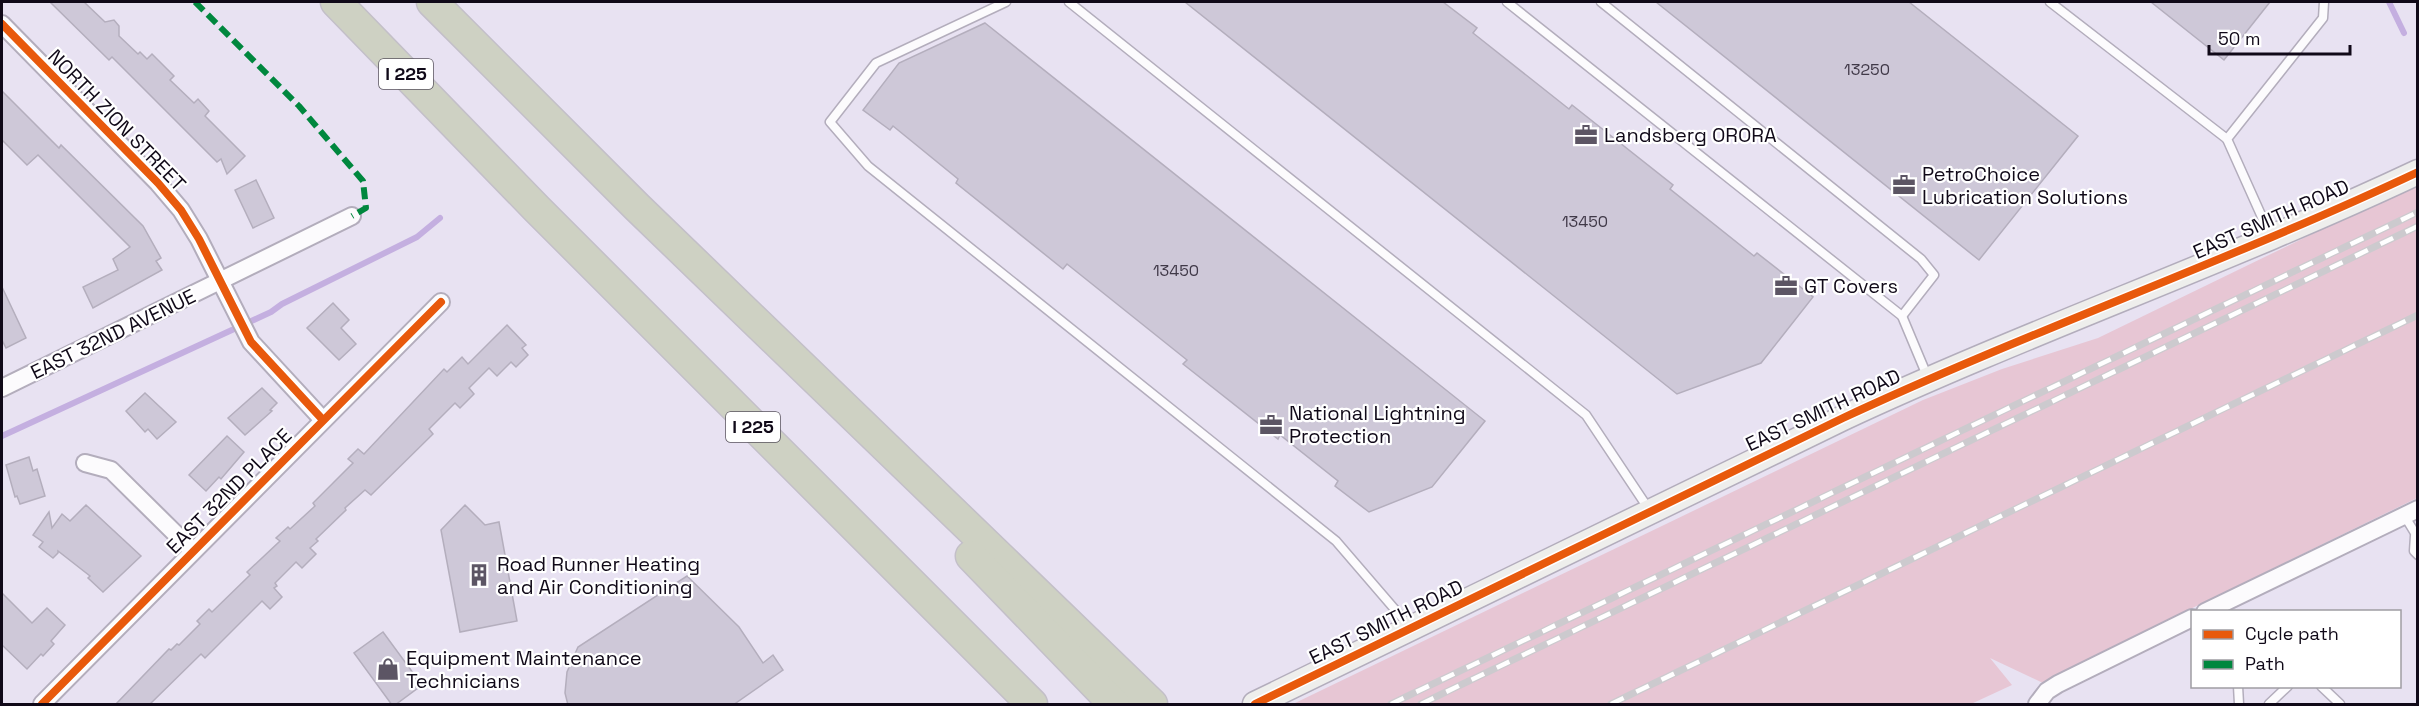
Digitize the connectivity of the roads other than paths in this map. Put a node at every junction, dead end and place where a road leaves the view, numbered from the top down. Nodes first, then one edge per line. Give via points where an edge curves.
1 (336, 2) edge
2 (432, 2) edge
3 (1005, 2) edge
4 (1069, 2) edge
5 (1507, 2) edge
6 (1601, 2) edge
7 (2050, 2) edge
8 (2324, 2) edge
9 (2, 24) edge
10 (2227, 139) junction
11 (2418, 172) edge
12 (352, 216) dead end
13 (2271, 238) junction
14 (222, 281) junction
15 (441, 302) dead end
16 (1902, 316) junction
17 (1928, 378) junction
18 (2, 388) edge
19 (323, 420) junction
20 (85, 463) dead end
21 (1650, 512) junction
22 (2411, 512) edge
23 (2416, 537) edge
24 (193, 551) junction
25 (2418, 555) edge
26 (2209, 610) edge
27 (2191, 619) edge
28 (1412, 628) junction
29 (2238, 688) edge
30 (2287, 688) edge
31 (2322, 688) edge
32 (1116, 694) edge
33 (42, 705) edge
34 (1032, 705) edge
35 (1152, 705) edge
36 (1255, 705) edge
37 (2037, 705) edge
38 (2239, 705) edge
39 (2269, 705) edge
40 (2340, 705) edge

1 - 34 highway, I 225
2 - 32 highway
3 - 28 lane via 876,63 830,122 868,166 1336,541
4 - 21 lane via 1586,415
5 - 16 lane
6 - 16 lane via 1921,259 1934,275
7 - 10 lane
8 - 10 lane via 2323,18
9 - 14 street, NORTH ZION STREET via 158,183 180,210
10 - 13 lane
11 - 13 street, EAST SMITH ROAD
12 - 14 street, EAST 32ND AVENUE
13 - 17 street, EAST SMITH ROAD
14 - 18 street, EAST 32ND AVENUE
14 - 19 street, NORTH ZION STREET via 239,321 266,361
15 - 19 street, EAST 32ND PLACE
16 - 17 lane
17 - 21 street, EAST SMITH ROAD
19 - 24 street, EAST 32ND PLACE
20 - 24 street via 111,470
21 - 28 street, EAST SMITH ROAD
22 - 23 lane
22 - 26 street
23 - 25 lane via 2414,551
24 - 33 street, EAST 32ND PLACE
27 - 37 street via 2058,684
28 - 36 street, EAST SMITH ROAD
29 - 38 lane
30 - 39 lane
31 - 40 lane
32 - 35 highway

